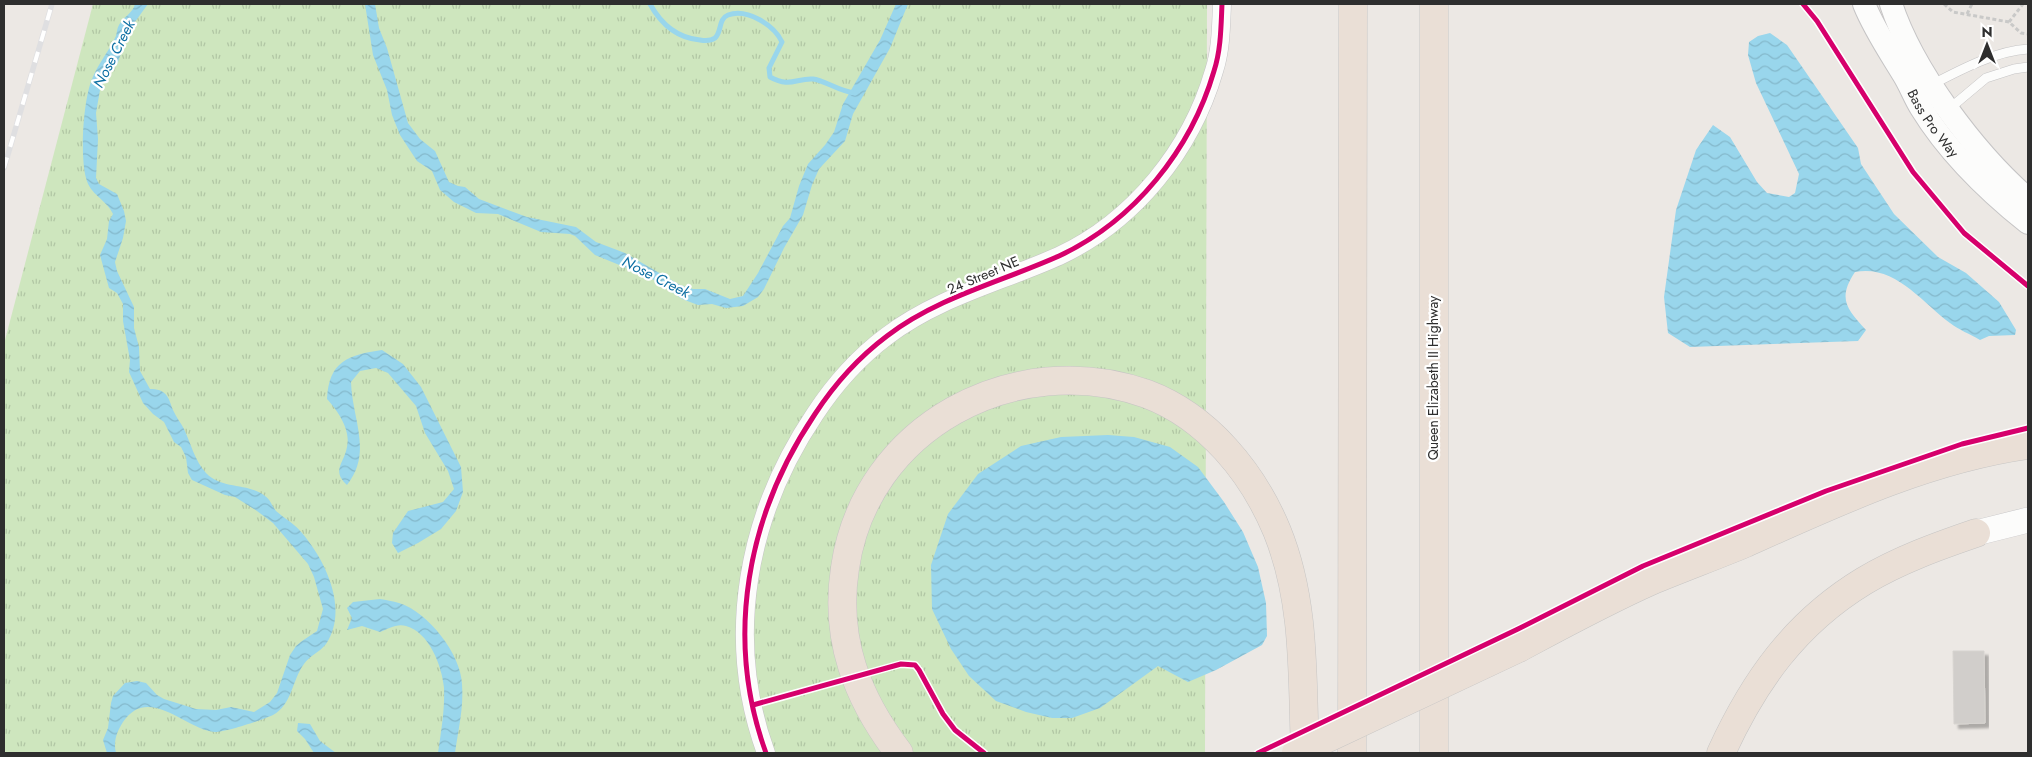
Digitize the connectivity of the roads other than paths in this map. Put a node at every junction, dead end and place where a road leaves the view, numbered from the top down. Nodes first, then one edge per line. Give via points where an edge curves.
1 (1222, 4) edge
2 (1353, 4) edge
3 (1434, 4) edge
4 (1864, 4) edge
5 (1891, 4) edge
6 (2028, 49) edge
7 (2028, 67) edge
8 (1932, 102) junction
9 (2028, 199) edge
10 (2028, 223) edge
11 (2028, 445) edge
12 (2028, 520) edge
13 (1976, 533) joint
14 (766, 753) edge
15 (900, 753) edge
16 (1296, 753) edge
17 (1304, 753) edge
18 (1352, 753) edge
19 (1434, 753) edge
20 (1721, 753) edge

1 - 14 street, 24 Street NE via 1215,70 1208,90 1184,143 1134,204 1100,233 1060,255 966,292 887,336 853,366 799,438 777,479 759,527 748,582 746,654 759,736
2 - 18 highway
3 - 19 highway, Queen Elizabeth II Highway
4 - 8 street, Bass Pro Way via 1883,44 1904,76
5 - 8 street, Bass Pro Way
6 - 8 lane via 1984,59
7 - 8 lane via 1986,78 1973,88
8 - 9 street, Bass Pro Way
8 - 10 street, Bass Pro Way via 1968,168
11 - 16 highway, bridge via 1963,458 1856,494 1650,581 1519,648
12 - 13 main road
13 - 20 highway via 1927,550 1864,581 1806,626 1757,684 1738,715
15 - 17 highway via 880,727 866,701 852,670 845,643 843,582 856,522 869,494 889,464 910,441 972,401 1044,381 1110,385 1149,395 1183,413 1209,432 1235,459 1259,493 1278,533 1296,600 1301,641

